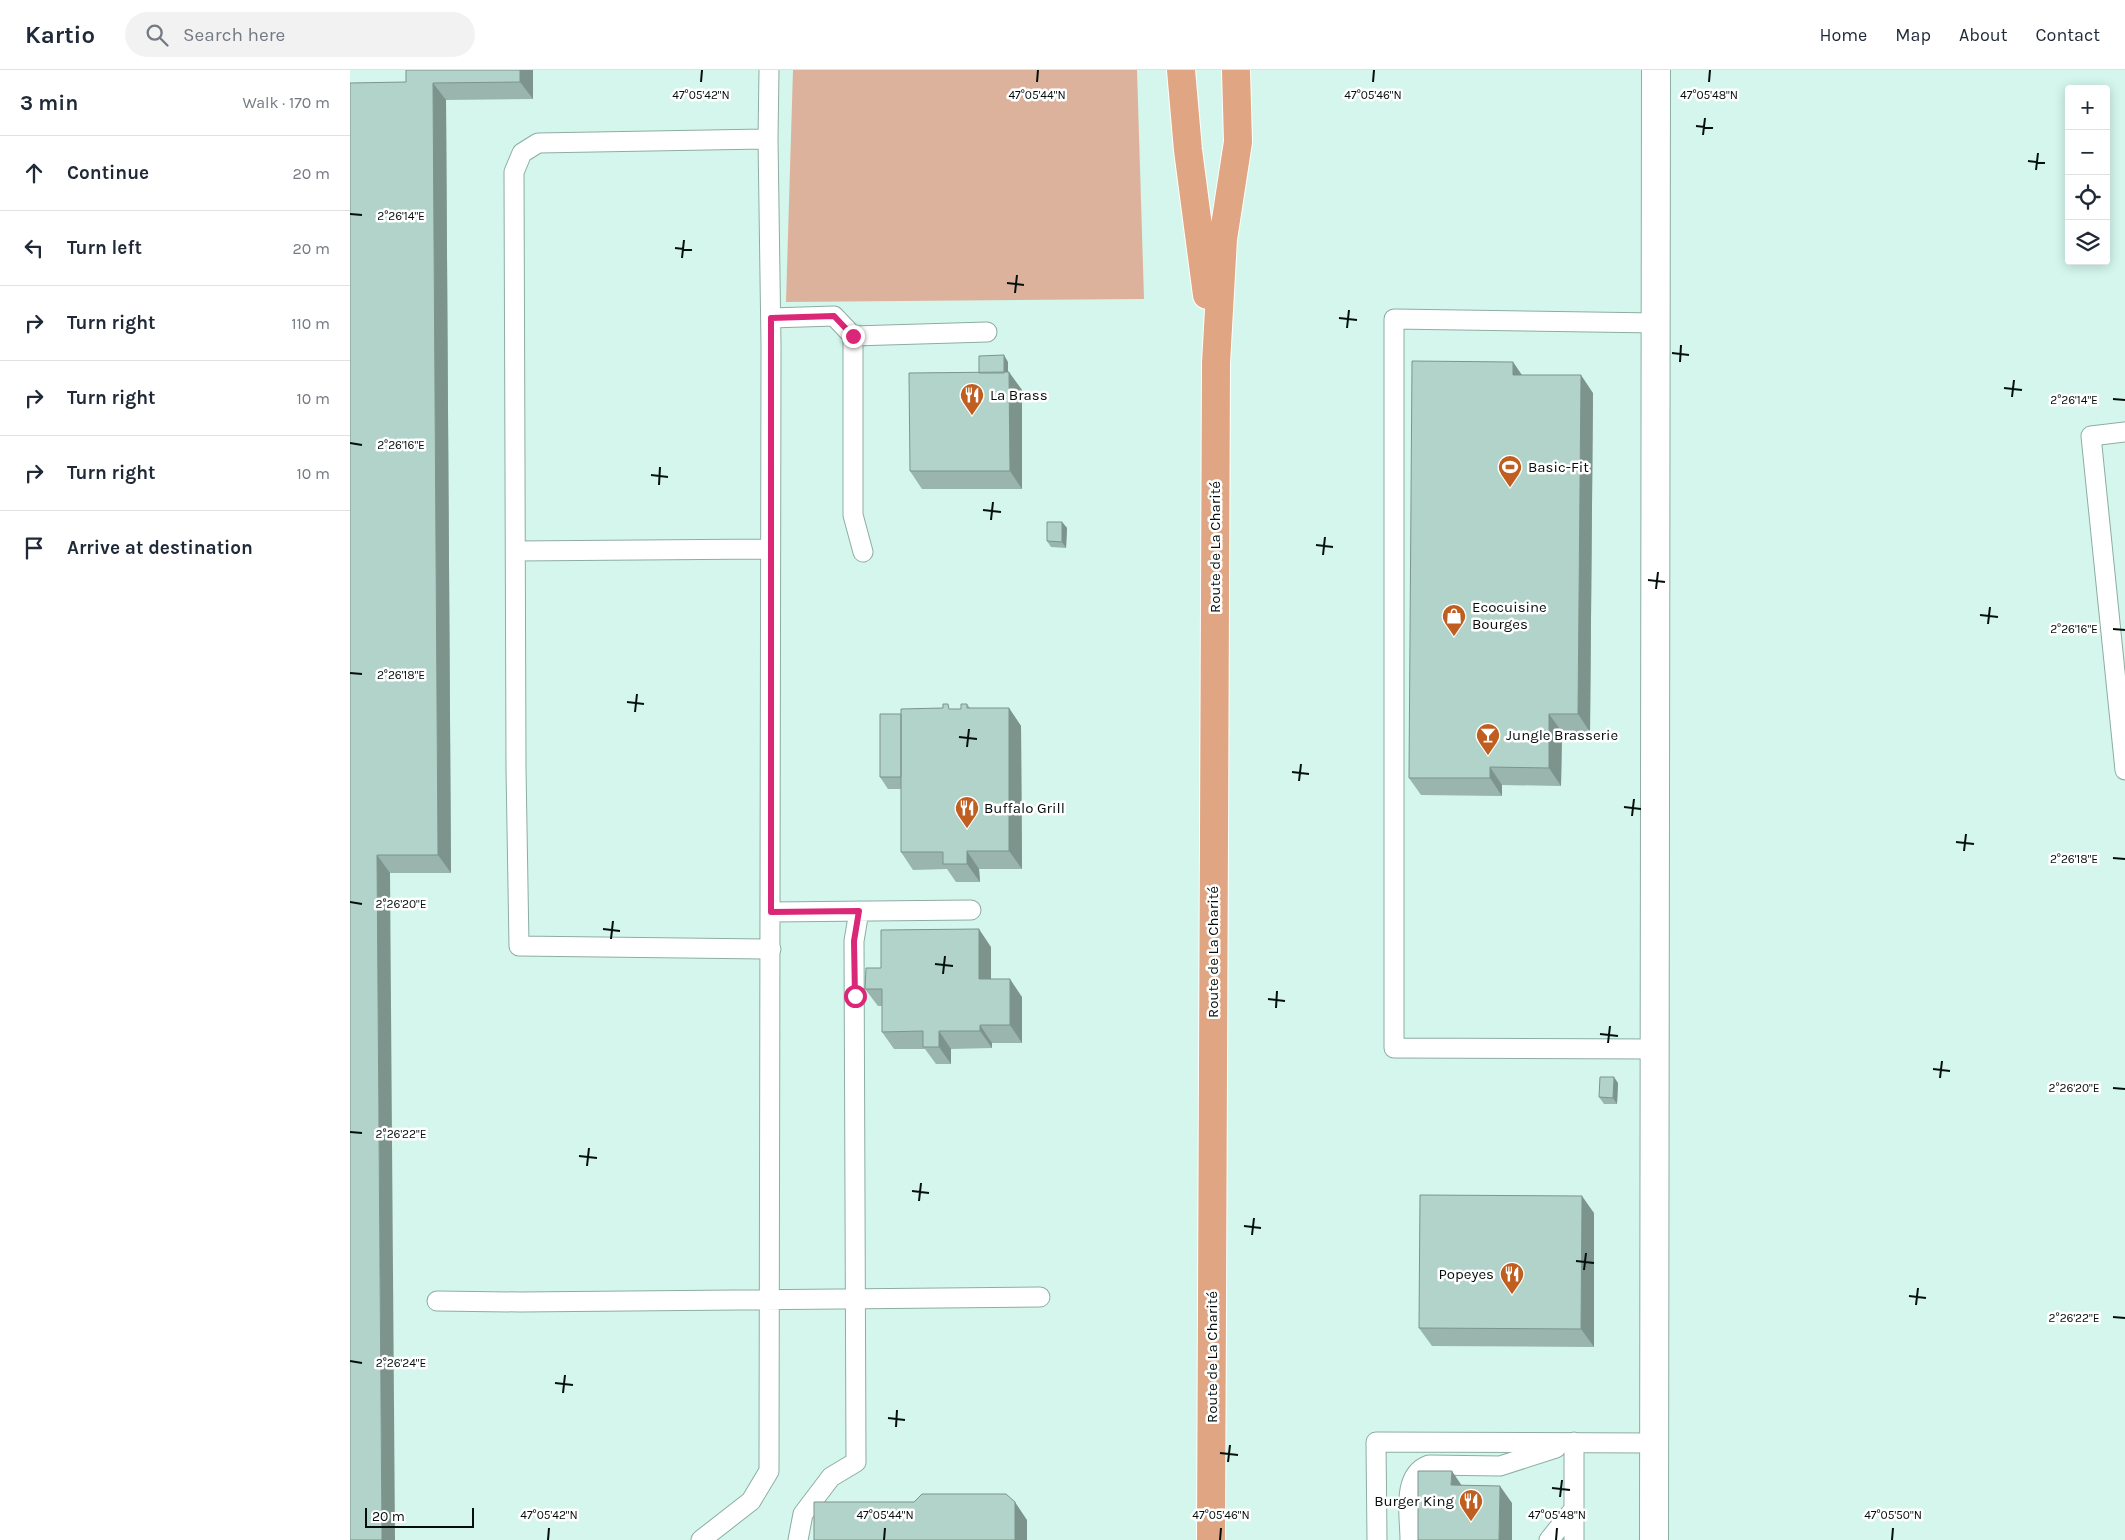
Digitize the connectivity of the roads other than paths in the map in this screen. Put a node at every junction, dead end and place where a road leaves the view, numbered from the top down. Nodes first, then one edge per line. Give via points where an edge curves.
1 (769, 70) edge
2 (1181, 70) edge
3 (1236, 70) edge
4 (1656, 70) edge
5 (768, 139) junction
6 (771, 318) junction
7 (1656, 323) junction
8 (987, 332) dead end
9 (853, 336) junction
10 (1216, 364) junction
11 (2125, 432) edge
12 (770, 549) junction
13 (516, 551) junction
14 (863, 552) dead end
15 (2125, 770) edge
16 (971, 910) dead end
17 (859, 911) junction
18 (771, 912) junction
19 (771, 949) junction
20 (1654, 1049) junction
21 (1040, 1297) dead end
22 (856, 1299) junction
23 (769, 1300) junction
24 (437, 1301) dead end
25 (1574, 1442) junction
26 (1654, 1444) junction
27 (1574, 1509) junction
28 (701, 1540) edge
29 (798, 1540) edge
30 (1211, 1540) edge
31 (1377, 1540) edge
32 (1410, 1540) edge
33 (1549, 1540) edge
34 (1574, 1540) edge
35 (1654, 1540) edge

1 - 5 lane
2 - 10 main road, Route de La Charité via 1188,150
3 - 10 main road, Route de La Charité via 1238,142 1223,240
4 - 7 street
5 - 6 lane
5 - 13 lane via 538,143 522,153 514,172
6 - 9 lane via 834,316
6 - 12 lane
7 - 20 street
7 - 20 lane via 1394,319 1394,1048
8 - 9 lane
9 - 14 lane via 852,515
10 - 30 main road, Route de La Charité
11 - 15 lane via 2091,436
12 - 13 lane
12 - 18 lane
13 - 19 lane via 519,946
16 - 17 lane
17 - 18 lane
17 - 22 lane via 854,941
18 - 19 lane
19 - 23 lane
20 - 26 street
21 - 22 lane
22 - 23 lane
22 - 29 lane via 856,1462 831,1477 803,1514
23 - 24 lane
23 - 28 lane via 769,1471 751,1501
25 - 26 lane
25 - 27 lane
25 - 31 lane via 1376,1442
25 - 32 lane via 1500,1466 1429,1465 1423,1468 1410,1485
26 - 35 street
27 - 33 lane
27 - 34 lane

